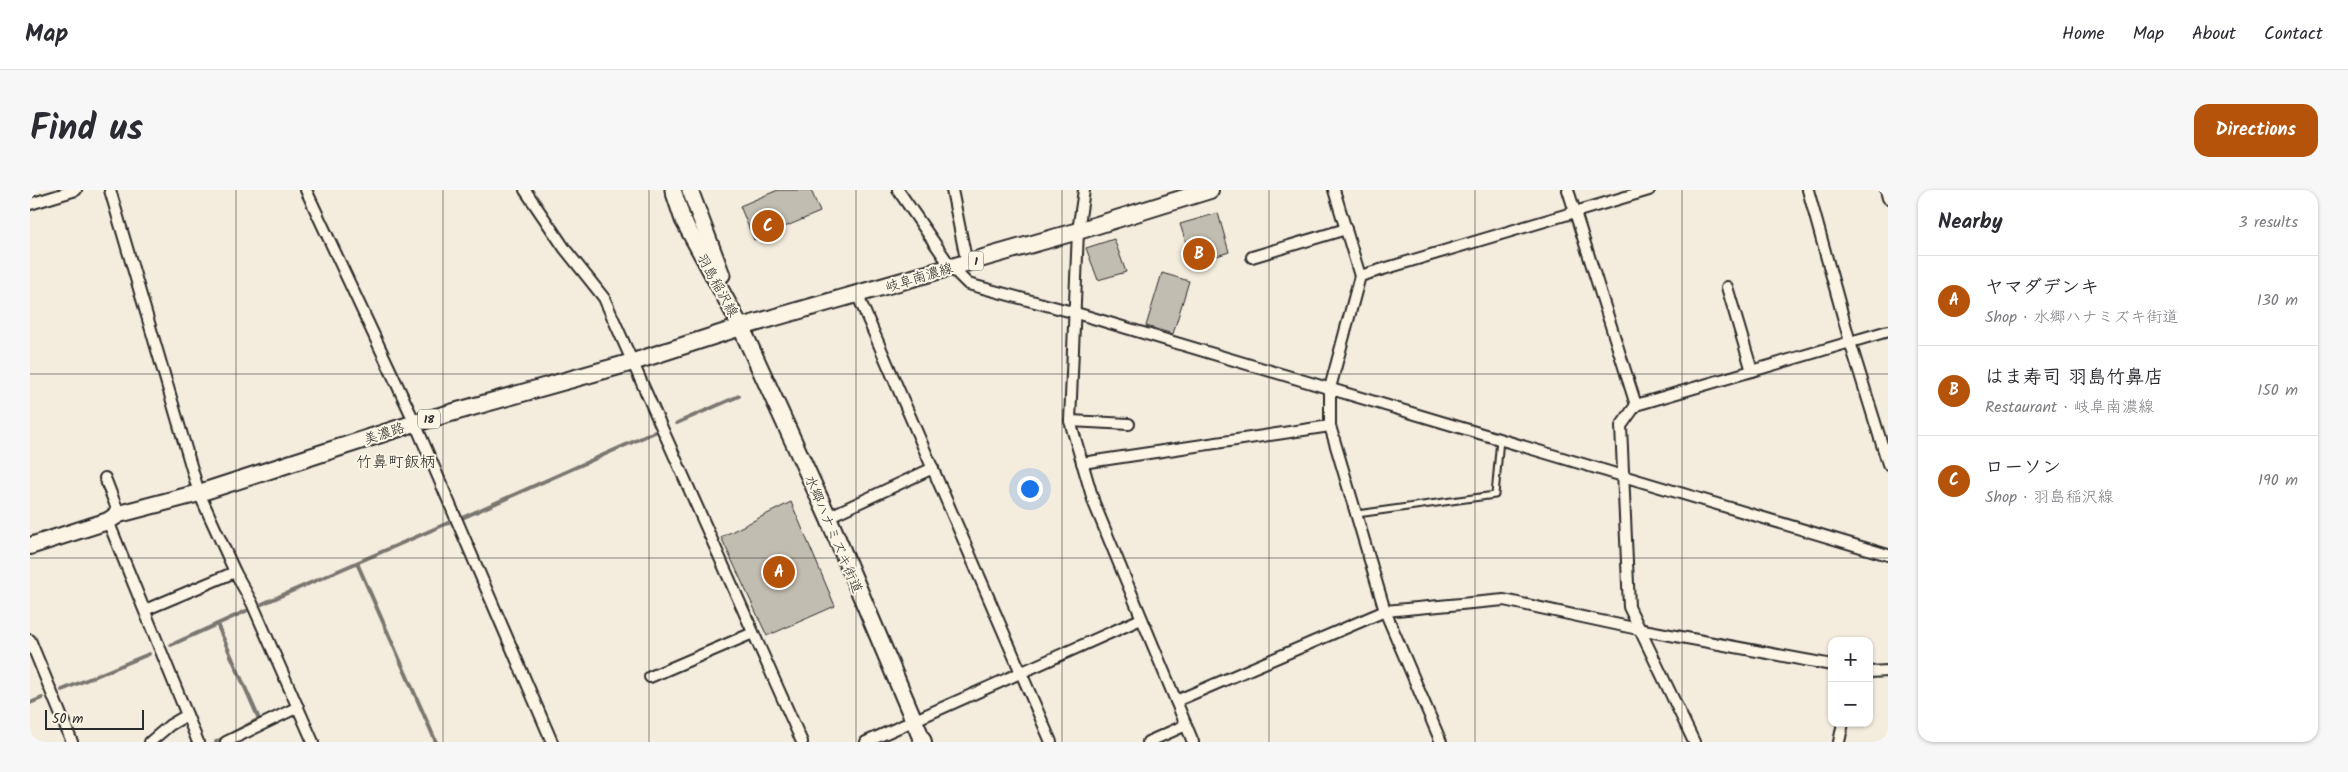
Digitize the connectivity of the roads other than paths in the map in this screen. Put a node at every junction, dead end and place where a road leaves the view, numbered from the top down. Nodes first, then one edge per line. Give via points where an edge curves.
1 (76, 190) edge
2 (110, 190) edge
3 (306, 190) edge
4 (525, 190) edge
5 (673, 190) edge
6 (690, 190) edge
7 (898, 190) edge
8 (952, 190) edge
9 (1084, 190) edge
10 (1210, 190) edge
11 (1334, 190) edge
12 (1568, 190) edge
13 (1649, 190) edge
14 (1808, 190) edge
15 (1886, 190) edge
16 (1888, 198) edge
17 (30, 204) edge
18 (1575, 212) junction
19 (1346, 229) junction
20 (1078, 231) junction
21 (1252, 257) dead end
22 (959, 265) junction
23 (1360, 276) junction
24 (1727, 286) dead end
25 (858, 296) junction
26 (1076, 313) junction
27 (742, 328) junction
28 (1888, 331) edge
29 (1850, 342) junction
30 (633, 362) junction
31 (1752, 371) junction
32 (1330, 388) junction
33 (1636, 405) junction
34 (1070, 421) junction
35 (415, 423) junction
36 (1129, 424) dead end
37 (1330, 426) junction
38 (1500, 439) junction
39 (1082, 463) junction
40 (1888, 464) edge
41 (933, 468) junction
42 (1624, 476) junction
43 (105, 478) dead end
44 (200, 493) junction
45 (1357, 514) junction
46 (828, 517) junction
47 (113, 518) junction
48 (30, 546) edge
49 (1888, 555) edge
50 (235, 572) junction
51 (145, 610) junction
52 (1386, 611) junction
53 (1141, 619) junction
54 (1638, 629) junction
55 (753, 633) junction
56 (30, 640) edge
57 (1828, 664) edge
58 (1888, 671) edge
59 (1020, 672) junction
60 (1873, 673) edge
61 (650, 677) dead end
62 (1176, 701) junction
63 (298, 707) junction
64 (187, 715) junction
65 (914, 720) junction
66 (1186, 725) junction
67 (1842, 727) edge
68 (72, 742) edge
69 (150, 742) edge
70 (198, 742) edge
71 (226, 742) edge
72 (313, 742) edge
73 (552, 742) edge
74 (802, 742) edge
75 (866, 742) edge
76 (923, 742) edge
77 (1051, 742) edge
78 (1148, 742) edge
79 (1193, 742) edge
80 (1441, 742) edge
81 (1694, 742) edge
82 (1839, 742) edge

1 - 17 street
2 - 44 street
3 - 35 street
4 - 30 street via 564,249 604,298
5 - 27 main road, 羽島稲沢線 via 683,220
6 - 27 main road, 羽島稲沢線
7 - 22 street
8 - 22 street
9 - 20 street
10 - 20 main road, 岐阜南濃線 / 1
11 - 19 street
12 - 18 street
13 - 18 street
14 - 29 street
15 - 16 street
18 - 23 street
18 - 33 street
19 - 21 street
19 - 23 street
20 - 22 main road, 岐阜南濃線 / 1
20 - 26 street
22 - 25 main road, 岐阜南濃線 / 1
22 - 26 street via 968,284
23 - 32 street
24 - 31 street
25 - 27 main road, 岐阜南濃線 / 1
25 - 41 street
26 - 32 street
26 - 34 street
27 - 30 main road, 美濃路 / 18
27 - 46 main road, 水郷ハナミズキ街道
28 - 29 street
29 - 31 street
29 - 40 street
30 - 35 main road, 美濃路 / 18
30 - 55 street
31 - 33 street
32 - 37 street
32 - 38 street
33 - 42 street via 1621,426
34 - 36 street
34 - 39 street
35 - 44 main road, 美濃路 / 18
35 - 73 street
37 - 39 street
37 - 45 street
38 - 42 street
38 - 45 lane via 1495,495
39 - 53 street via 1094,503
41 - 46 street
41 - 59 street
42 - 49 street
42 - 54 street via 1629,607
43 - 47 street
44 - 47 main road, 美濃路 / 18
44 - 50 street
45 - 52 street
46 - 65 main road, 水郷ハナミズキ街道
47 - 48 main road, 美濃路 / 18
47 - 51 street
50 - 51 street
50 - 63 street
51 - 64 street
52 - 54 street via 1504,600
52 - 62 street
52 - 80 street
53 - 59 street
53 - 62 street
54 - 57 street
54 - 81 street
55 - 61 street
55 - 74 street
56 - 68 street
58 - 60 street
59 - 65 street
59 - 77 street
62 - 66 street
63 - 71 street
63 - 72 street
64 - 69 street
64 - 70 street
65 - 75 street
65 - 76 main road, 水郷ハナミズキ街道
66 - 78 street
66 - 79 street
67 - 82 street

